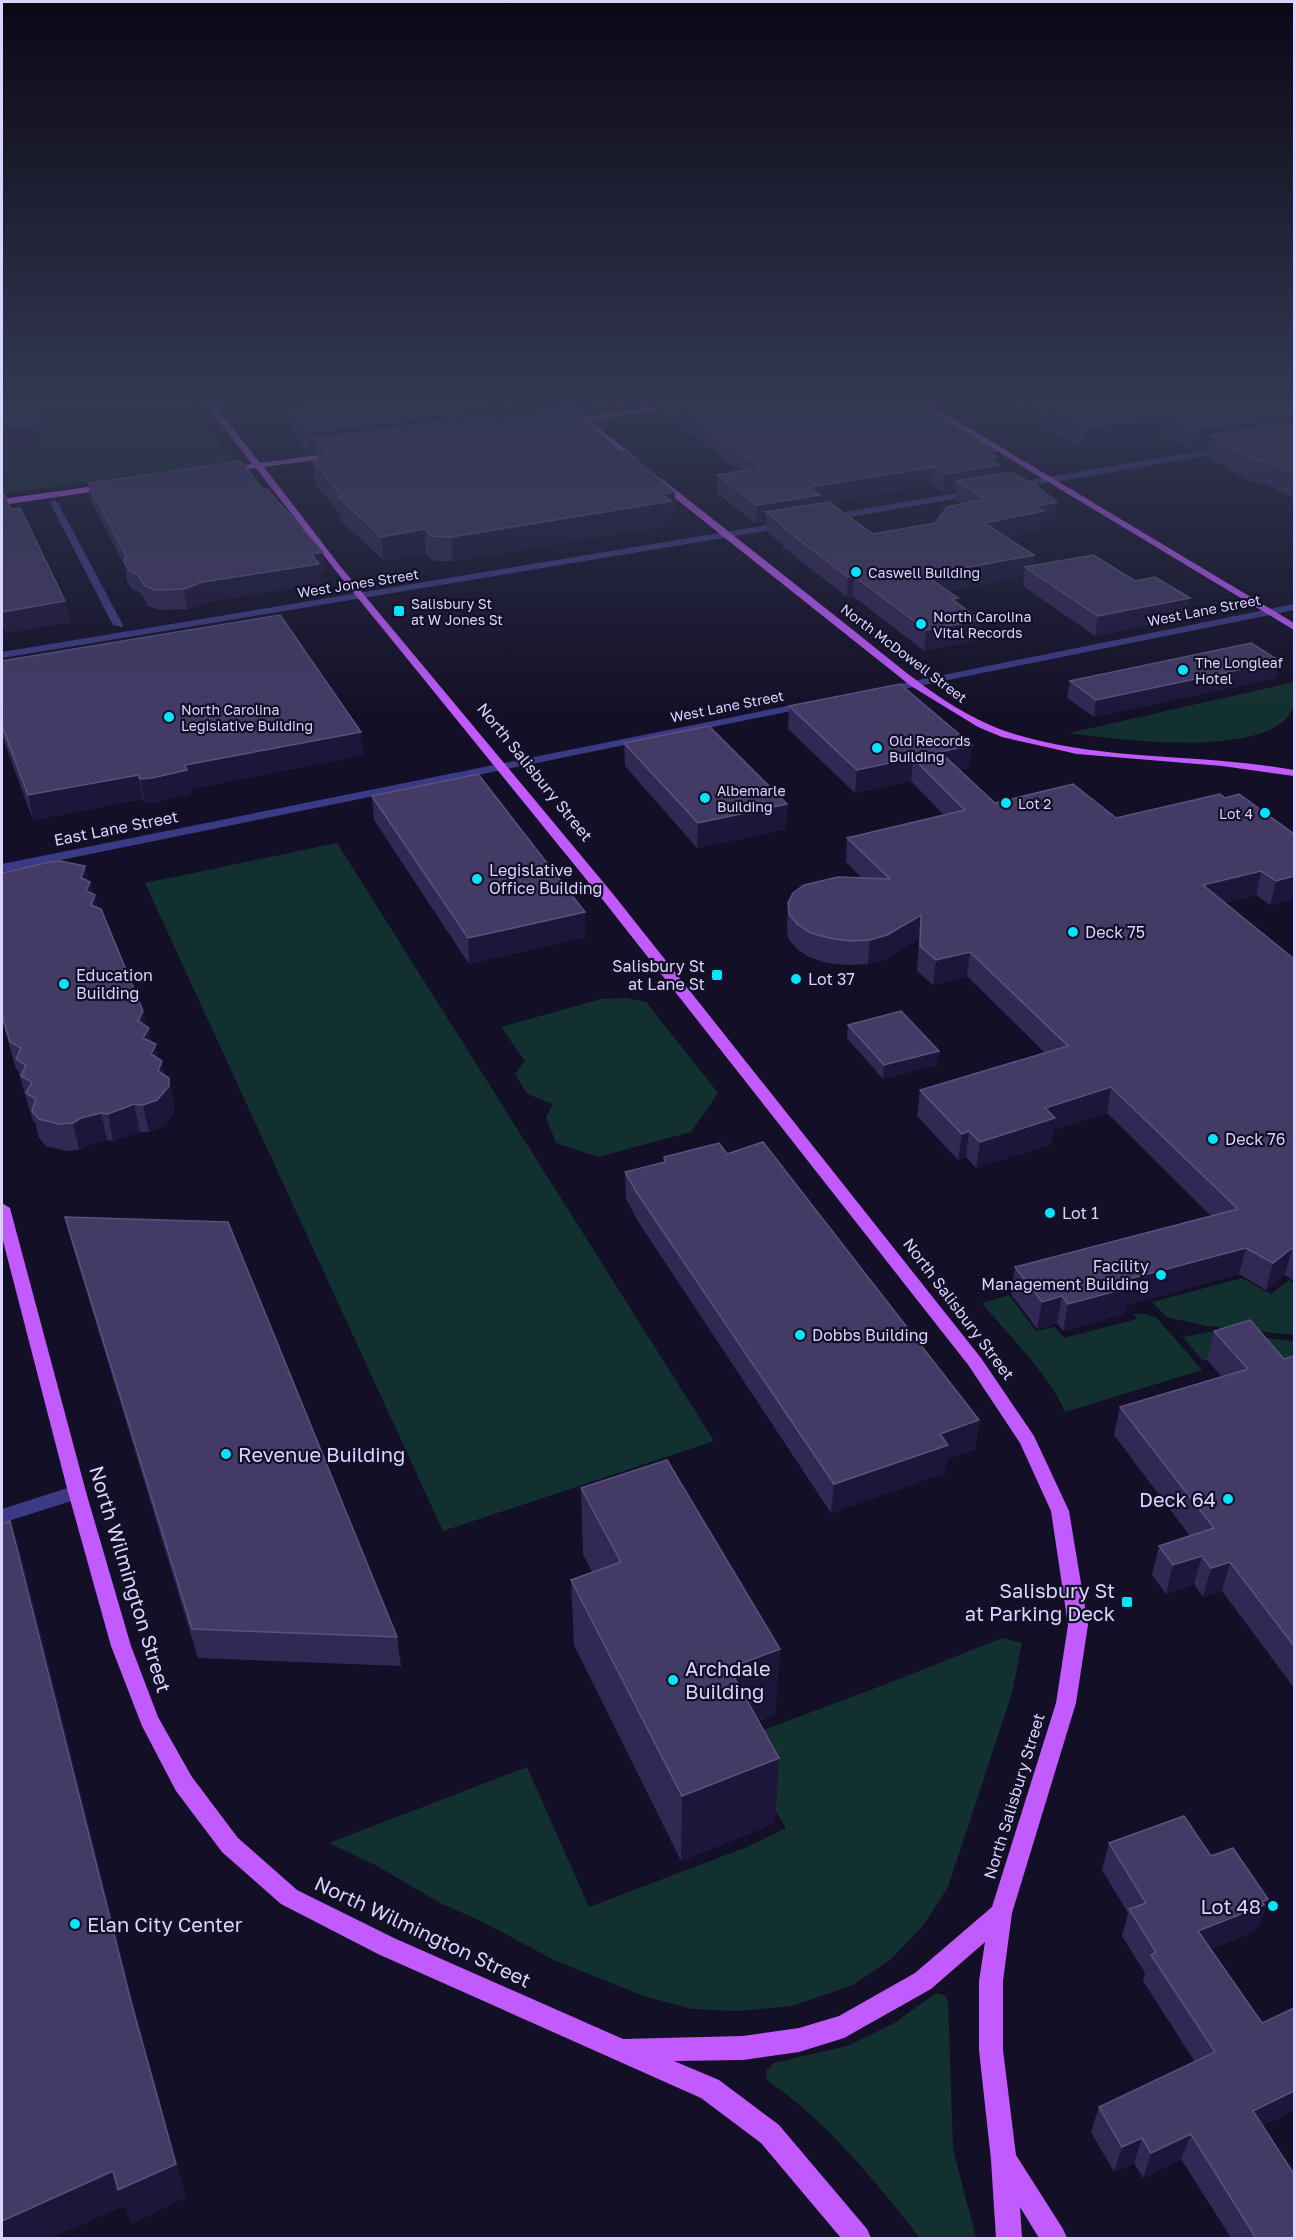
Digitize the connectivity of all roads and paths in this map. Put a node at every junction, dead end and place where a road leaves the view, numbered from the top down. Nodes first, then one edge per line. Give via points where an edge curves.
1 (60, 508) edge
2 (290, 508) edge
3 (691, 508) edge
4 (884, 508) edge
5 (1097, 508) edge
6 (817, 519) edge
7 (794, 523) edge
8 (725, 535) junction
9 (361, 596) junction
10 (1294, 607) edge
11 (1272, 612) junction
12 (118, 625) dead end
13 (1294, 627) edge
14 (2, 655) edge
15 (915, 684) junction
16 (868, 693) edge
17 (823, 702) edge
18 (503, 767) junction
19 (1294, 773) edge
20 (236, 820) joint
21 (2, 868) edge
22 (2, 1208) edge
23 (77, 1492) junction
24 (2, 1516) edge
25 (1001, 1913) junction
26 (621, 2049) junction
27 (1004, 2160) junction
28 (858, 2238) edge
29 (1009, 2238) edge
30 (1054, 2238) edge

1 - 12 street
2 - 9 main road, North Salisbury Street
3 - 8 main road, North McDowell Street
4 - 6 street
5 - 11 main road
7 - 8 street, West Jones Street
8 - 9 street, West Jones Street
8 - 15 main road, North McDowell Street
9 - 14 street, West Jones Street
9 - 18 main road, North Salisbury Street
10 - 11 street, West Lane Street
11 - 13 main road
11 - 15 street, West Lane Street
15 - 16 street, West Lane Street
15 - 19 main road, North McDowell Street via 955,712 1006,735 1044,744 1080,751 1261,766
17 - 18 street, West Lane Street
18 - 20 street, West Lane Street
18 - 25 main road, North Salisbury Street via 975,1362 1028,1441 1060,1511 1078,1625 1066,1703
20 - 21 street, East Lane Street
22 - 23 main road, North Wilmington Street
23 - 24 street
23 - 26 main road, North Wilmington Street via 121,1646 149,1720 184,1784 230,1845 289,1897 386,1946
25 - 26 main road via 923,1981 844,2026 799,2040 743,2048
25 - 27 main road, North Salisbury Street via 991,1981 991,2050
26 - 28 main road, North Wilmington Street via 710,2089 770,2134
27 - 29 main road, North Salisbury Street
27 - 30 main road

